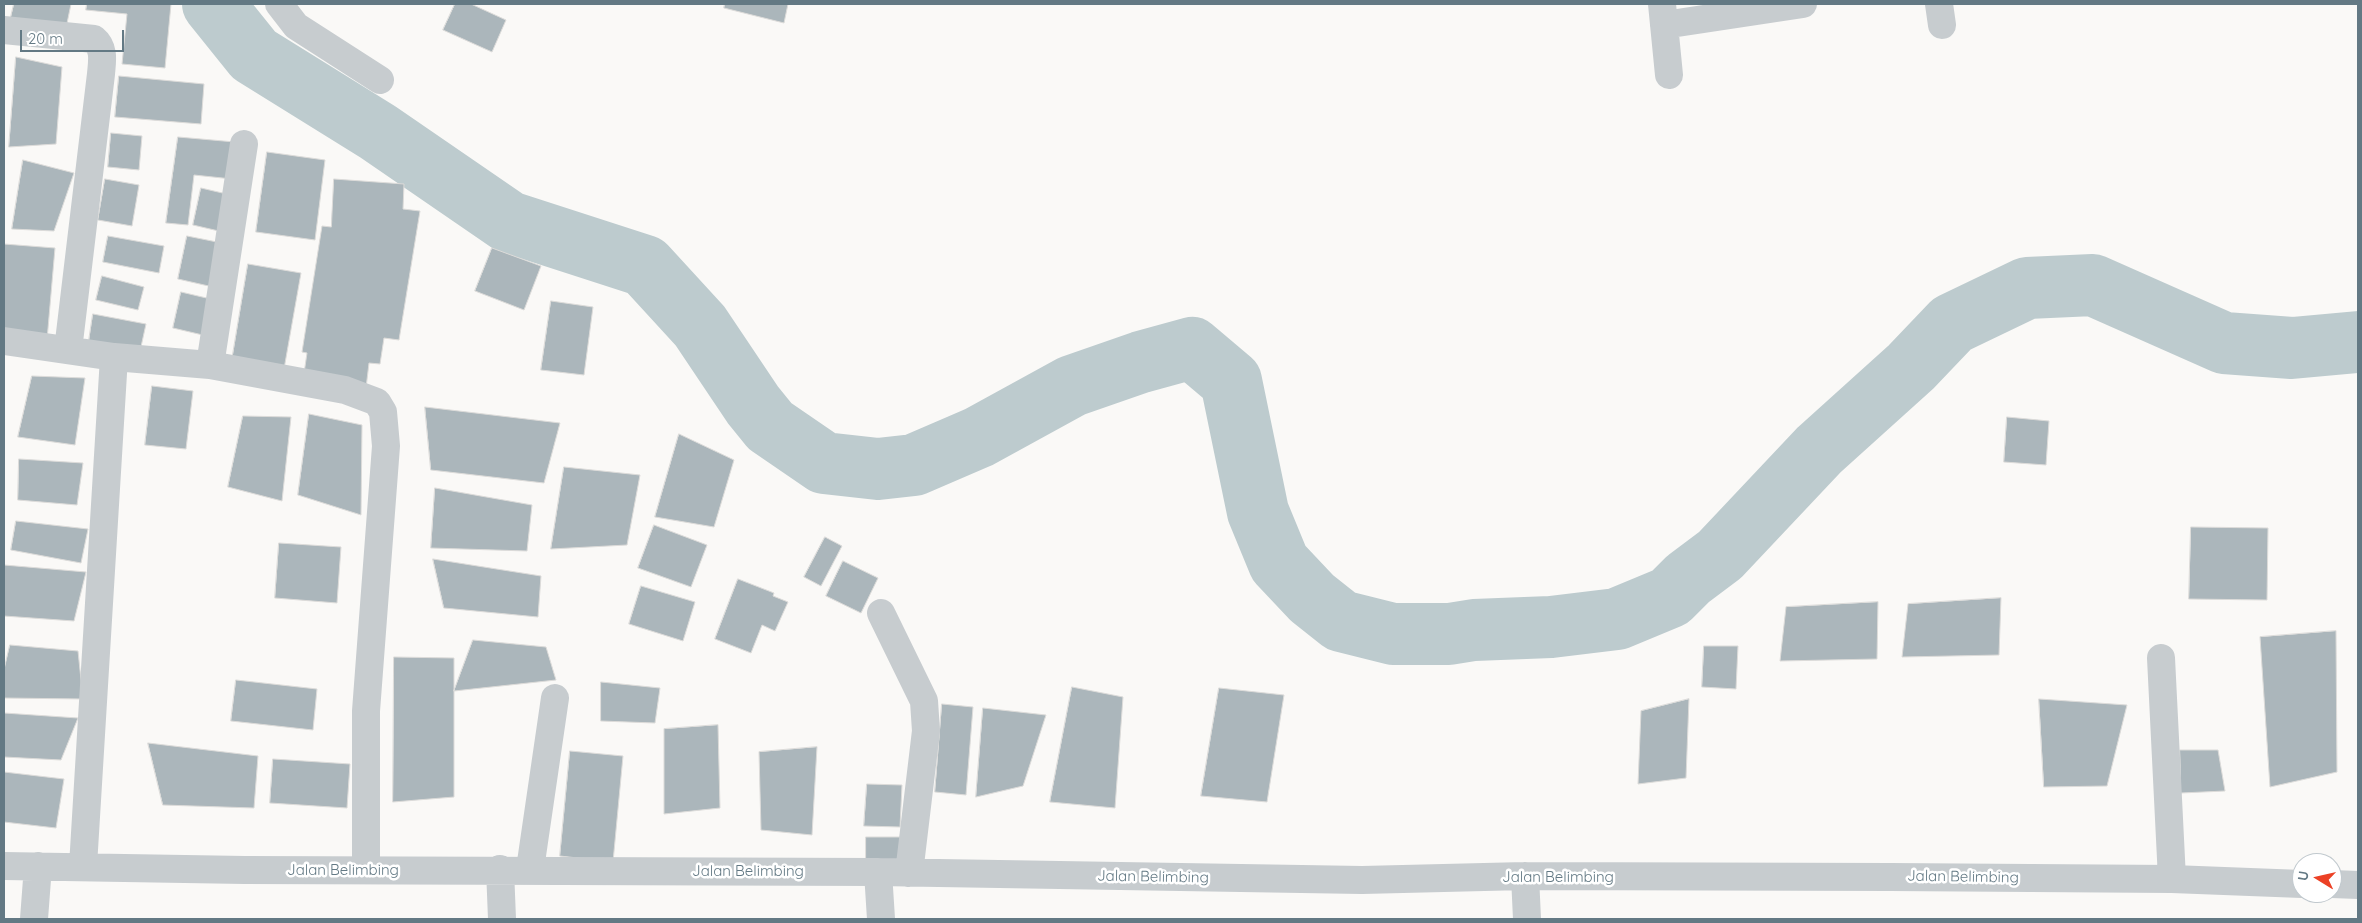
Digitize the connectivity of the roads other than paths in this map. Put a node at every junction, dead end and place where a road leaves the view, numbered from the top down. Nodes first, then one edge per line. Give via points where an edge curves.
1 (279, 4) edge
2 (1803, 4) edge
3 (1663, 15) edge
4 (4, 30) edge
5 (1669, 74) dead end
6 (380, 80) dead end
7 (244, 144) dead end
8 (4, 341) edge
9 (68, 350) junction
10 (114, 357) junction
11 (210, 365) junction
12 (881, 613) dead end
13 (2161, 658) dead end
14 (554, 698) dead end
15 (4, 866) edge
16 (38, 866) junction
17 (83, 866) junction
18 (500, 869) junction
19 (530, 869) junction
20 (366, 870) junction
21 (878, 872) junction
22 (909, 873) junction
23 (1525, 876) junction
24 (2172, 879) junction
25 (2292, 884) edge
26 (2342, 884) edge
27 (2358, 885) edge
28 (34, 919) edge
29 (502, 919) edge
30 (880, 919) edge
31 (1527, 919) edge

1 - 6 street via 296,26
2 - 3 street
3 - 5 street
4 - 9 street via 94,39 101,50
7 - 11 street
8 - 9 street
9 - 10 street
10 - 11 street
10 - 17 street
11 - 20 street via 345,390 377,402 382,412 386,446 366,711
12 - 22 street via 924,701 926,731
13 - 24 street
14 - 19 street
15 - 16 street, Jalan Belimbing
16 - 17 street, Jalan Belimbing
16 - 28 street
17 - 20 street, Jalan Belimbing
18 - 19 street, Jalan Belimbing
18 - 20 street, Jalan Belimbing
18 - 29 street
19 - 21 street, Jalan Belimbing
21 - 22 street, Jalan Belimbing
21 - 30 street
22 - 23 street, Jalan Belimbing via 1362,880
23 - 24 street, Jalan Belimbing
23 - 31 street
24 - 25 street, Jalan Belimbing
26 - 27 street

